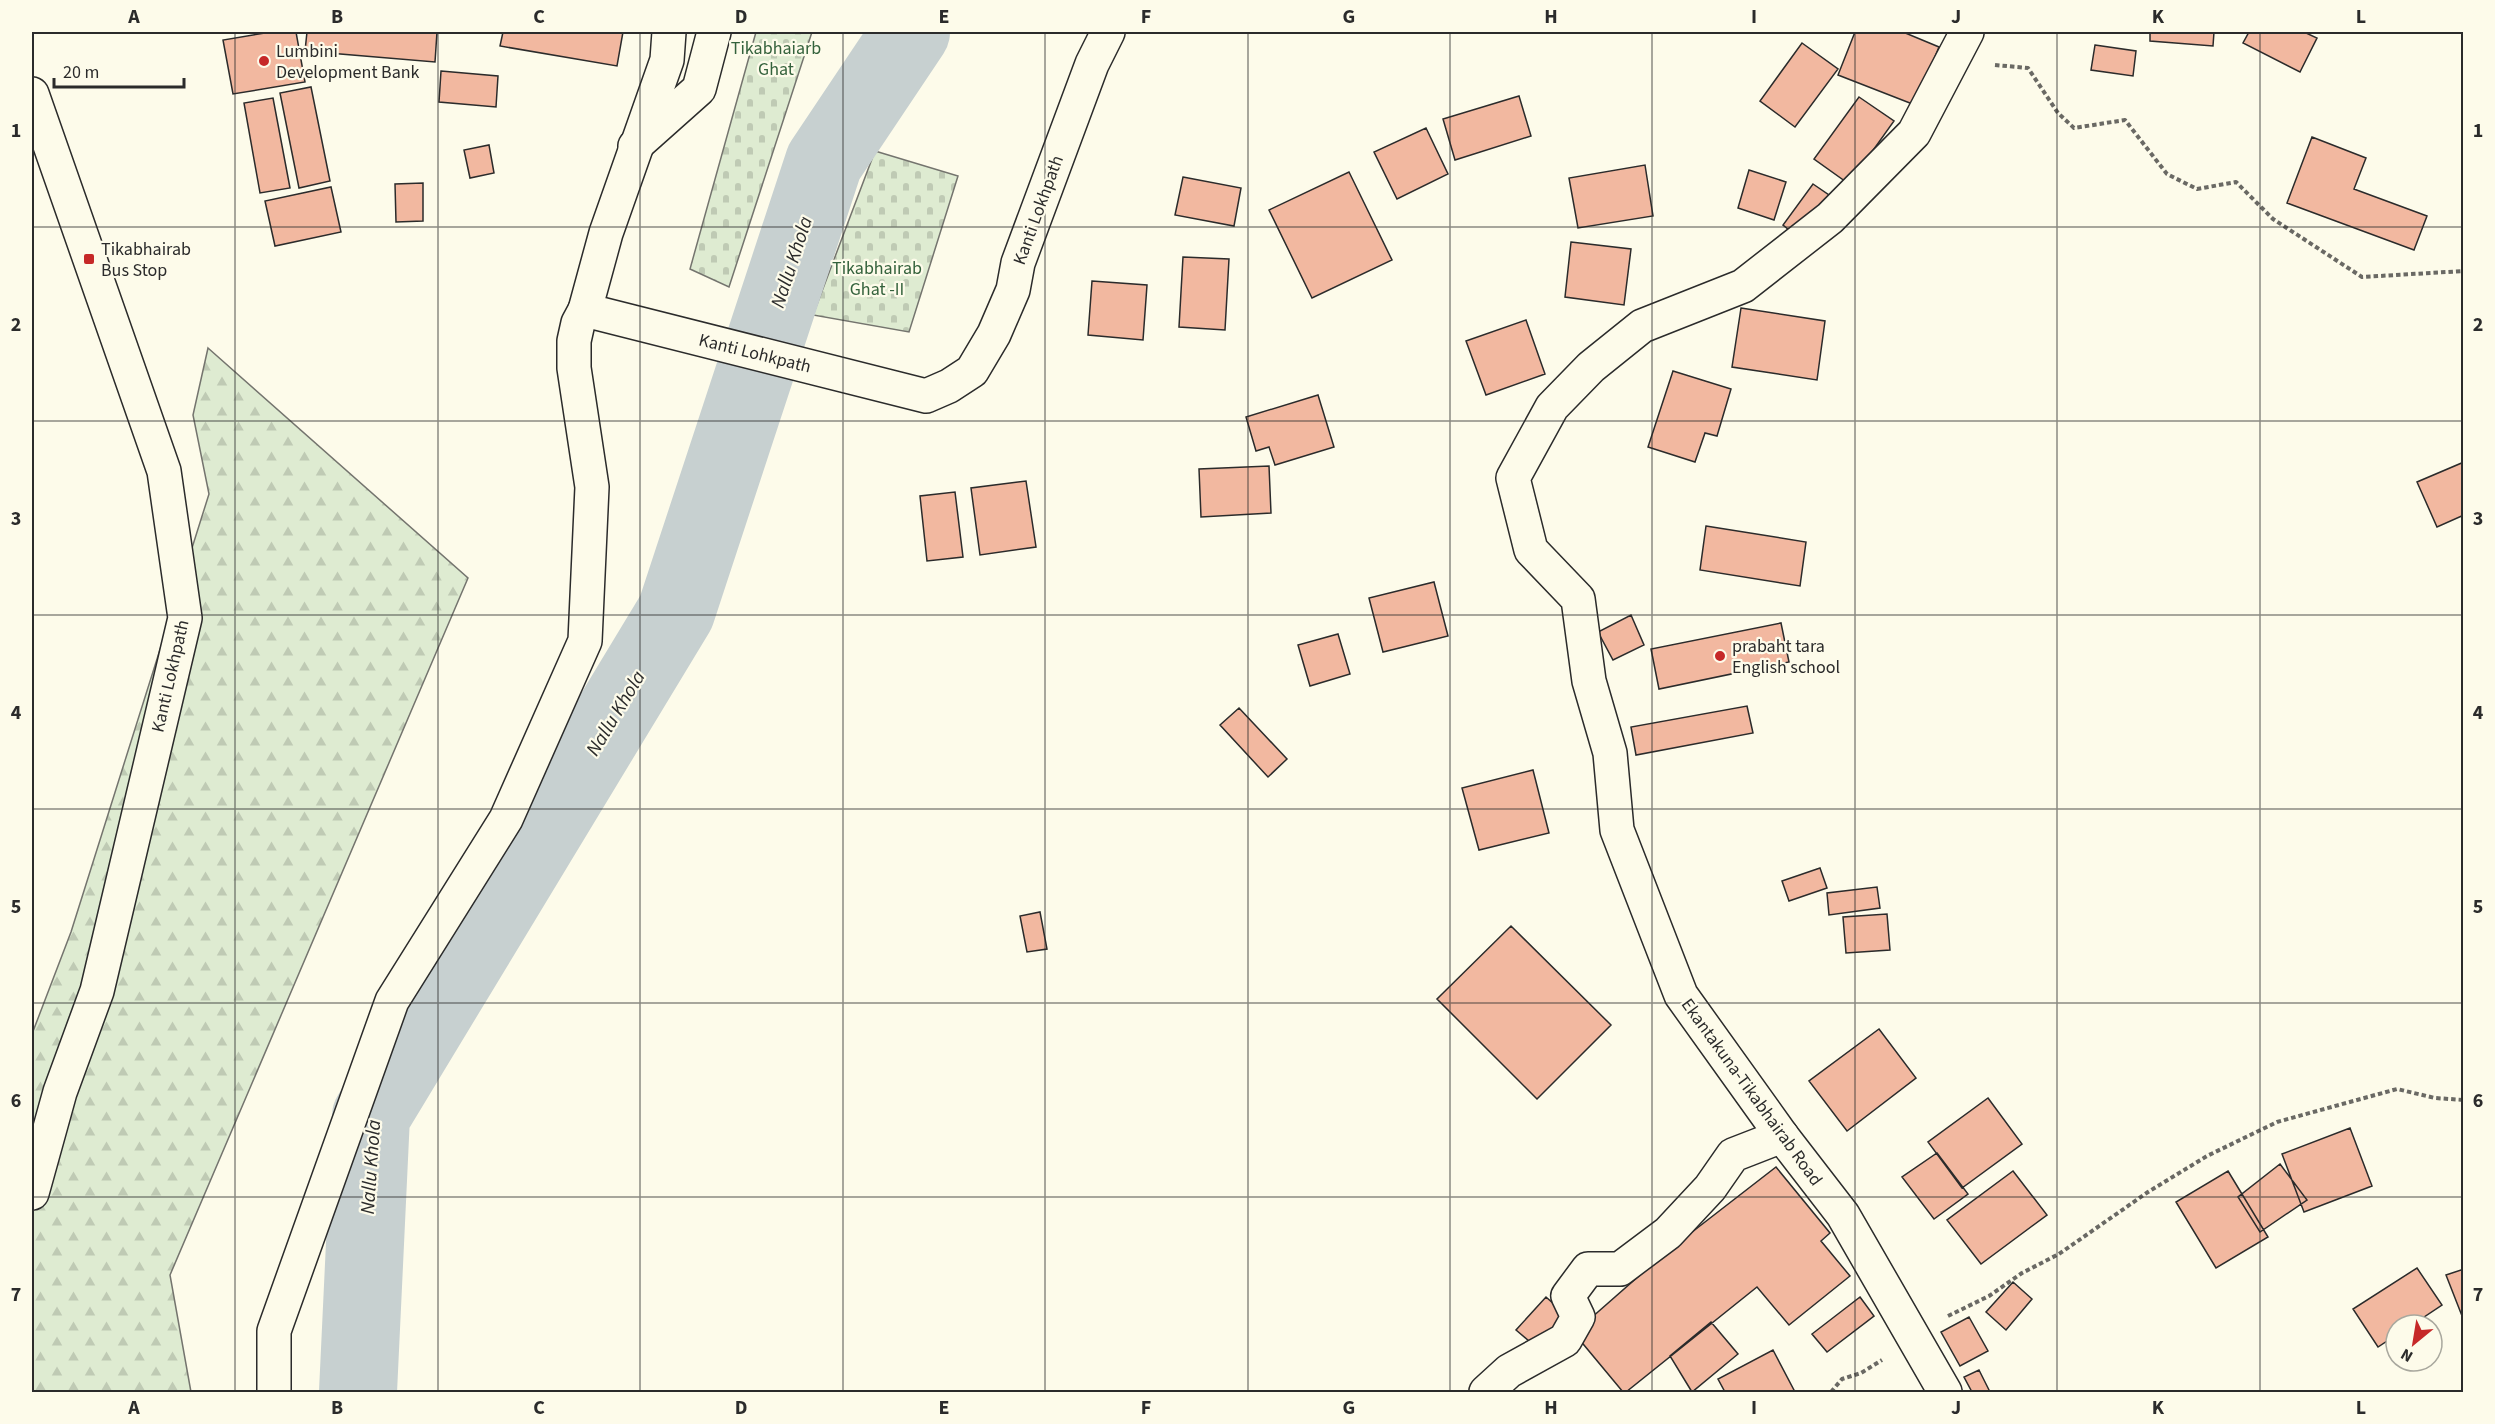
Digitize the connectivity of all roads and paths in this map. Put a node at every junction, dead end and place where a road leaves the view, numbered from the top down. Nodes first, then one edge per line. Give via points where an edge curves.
1 (669, 32) edge
2 (714, 32) edge
3 (1108, 32) edge
4 (1967, 32) edge
5 (1993, 65) dead end
6 (32, 94) edge
7 (635, 146) junction
8 (2463, 271) edge
9 (585, 310) junction
10 (926, 396) joint
11 (2463, 1100) edge
12 (1782, 1136) junction
13 (32, 1192) edge
14 (1989, 1296) dead end
15 (274, 1392) edge
16 (1486, 1392) edge
17 (1945, 1392) edge

1 - 7 main road via 667,60
2 - 7 main road via 699,88
3 - 10 main road, Kanti Lokhpath via 1088,75 994,334 972,371
4 - 12 main road, Ekantakuna-Tikabhairab Road via 1914,133 1830,218 1743,286 1642,326 1591,366 1552,407 1513,478 1531,550 1578,600 1589,681 1610,753 1617,830 1680,995
5 - 8 path via 2028,68 2058,113 2074,128 2124,120 2167,174 2197,189 2236,182 2273,219 2362,278
6 - 13 main road, Kanti Lokhpath via 164,471 185,618 98,991 60,1092
7 - 9 main road
9 - 10 main road, Kanti Lohkpath
9 - 15 main road via 574,341 574,368 592,487 585,640 506,819 392,1001 274,1331
11 - 14 path via 2397,1089 2277,1122 2207,1156
12 - 16 main road via 1733,1155 1710,1188 1668,1233 1620,1269 1588,1269 1568,1296 1578,1317 1565,1340 1509,1371
12 - 17 main road, Ekantakuna-Tikabhairab Road via 1843,1215

